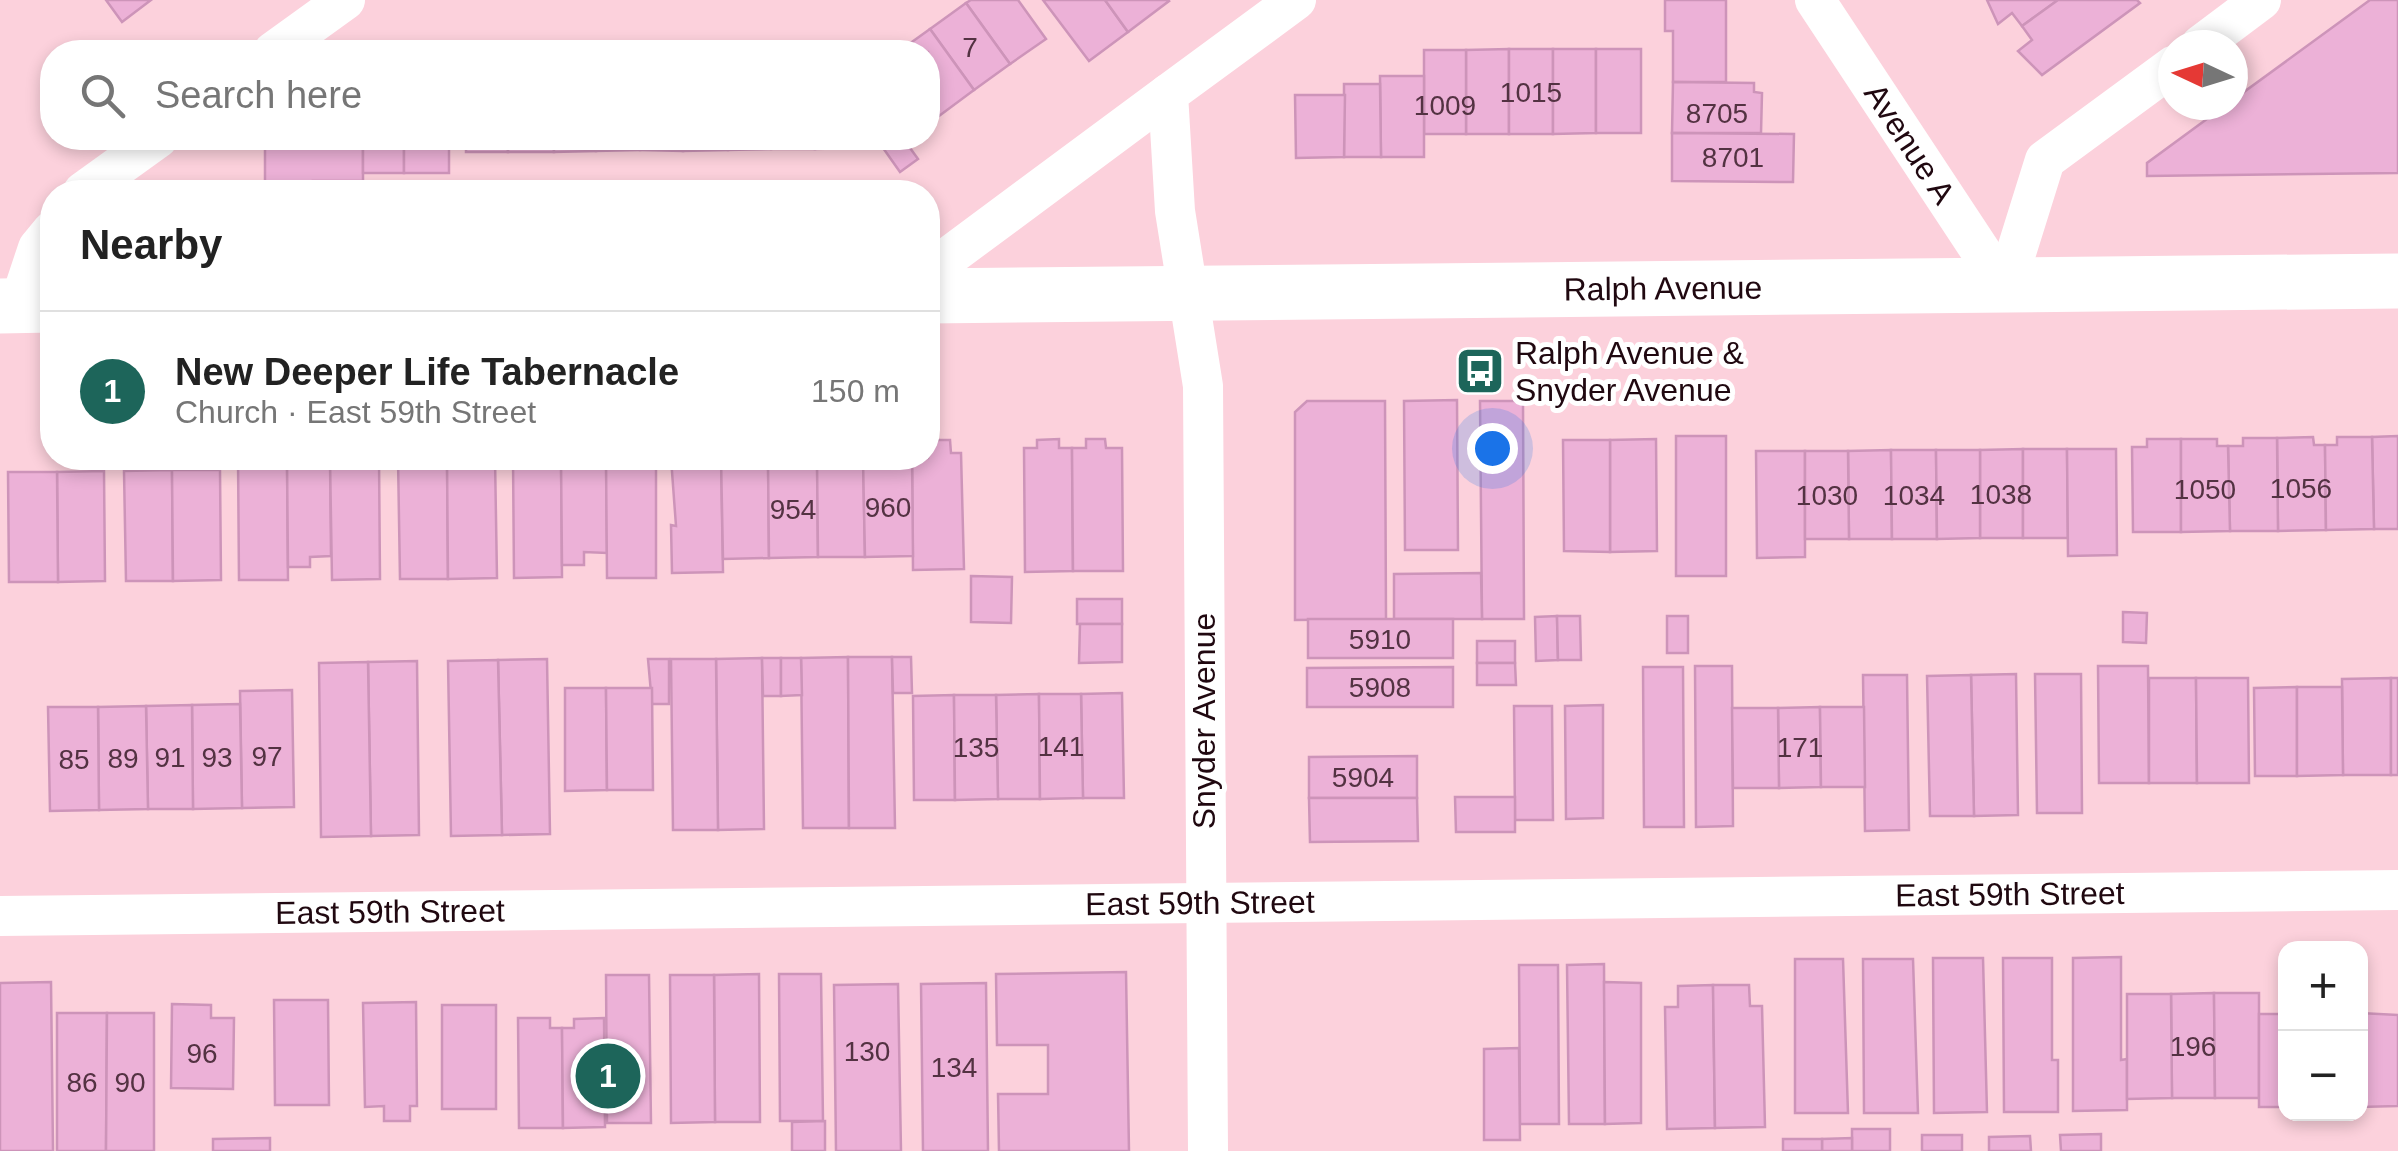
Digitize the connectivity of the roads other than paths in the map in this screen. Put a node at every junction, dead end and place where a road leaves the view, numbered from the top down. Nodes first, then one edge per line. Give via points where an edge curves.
1 (345, 0) edge
2 (1296, 0) edge
3 (1815, 0) edge
4 (2261, 0) edge
5 (2221, 30) edge
6 (290, 40) edge
7 (2158, 77) edge
8 (1168, 94) junction
9 (141, 150) edge
10 (100, 180) edge
11 (40, 246) edge
12 (940, 263) edge
13 (2398, 282) edge
14 (2005, 288) junction
15 (1190, 292) junction
16 (940, 296) edge
17 (24, 305) edge
18 (2398, 890) edge
19 (1205, 906) junction
20 (0, 916) edge
21 (1208, 1151) edge

1 - 6 street
2 - 8 street
3 - 14 street, Avenue A
4 - 5 street
7 - 14 street via 2045,160
8 - 12 street
8 - 15 street, Snyder Avenue via 1175,211
9 - 10 street
11 - 17 street
13 - 14 main road, Ralph Avenue
14 - 15 main road, Ralph Avenue
15 - 16 main road, Ralph Avenue
15 - 19 street, Snyder Avenue via 1203,386
18 - 19 street, East 59th Street
19 - 20 street, East 59th Street
19 - 21 street, Snyder Avenue

